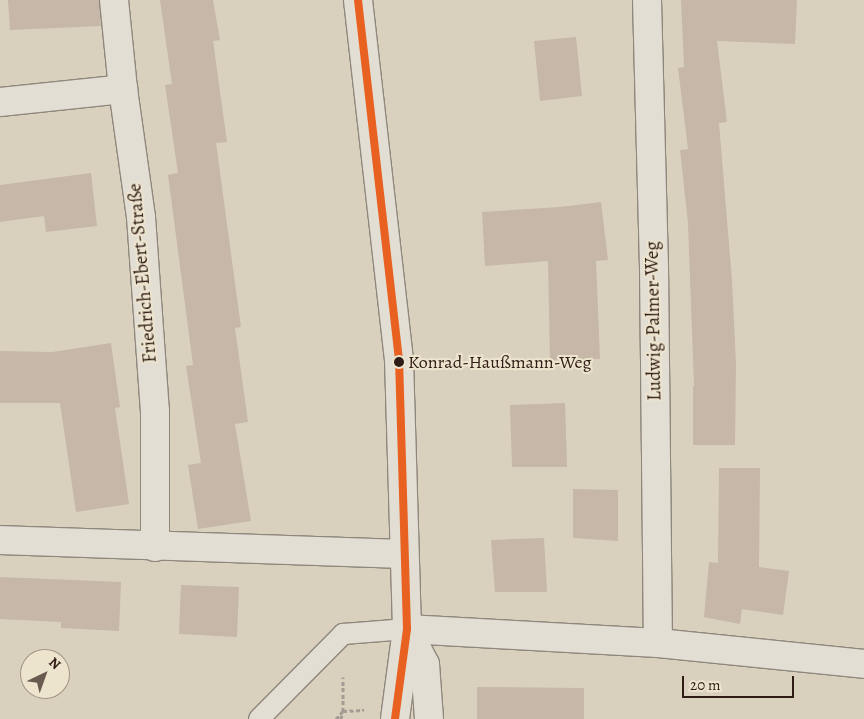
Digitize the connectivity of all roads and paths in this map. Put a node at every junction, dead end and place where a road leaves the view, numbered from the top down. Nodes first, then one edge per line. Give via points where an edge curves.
1 (114, 0) edge
2 (358, 0) edge
3 (647, 0) edge
4 (123, 89) junction
5 (0, 102) edge
6 (0, 540) edge
7 (156, 547) junction
8 (404, 554) junction
9 (407, 629) junction
10 (658, 643) junction
11 (864, 664) edge
12 (260, 719) edge
13 (395, 719) edge
14 (428, 719) edge

1 - 4 street, Friedrich-Ebert-Straße
2 - 8 street via 399,359
3 - 10 street, Ludwig-Palmer-Weg
4 - 5 street
4 - 7 street, Friedrich-Ebert-Straße via 141,217 155,411
6 - 7 street
7 - 8 street
8 - 9 street
9 - 10 street
9 - 12 lane via 344,634
9 - 13 street
9 - 14 street via 425,664
10 - 11 street

